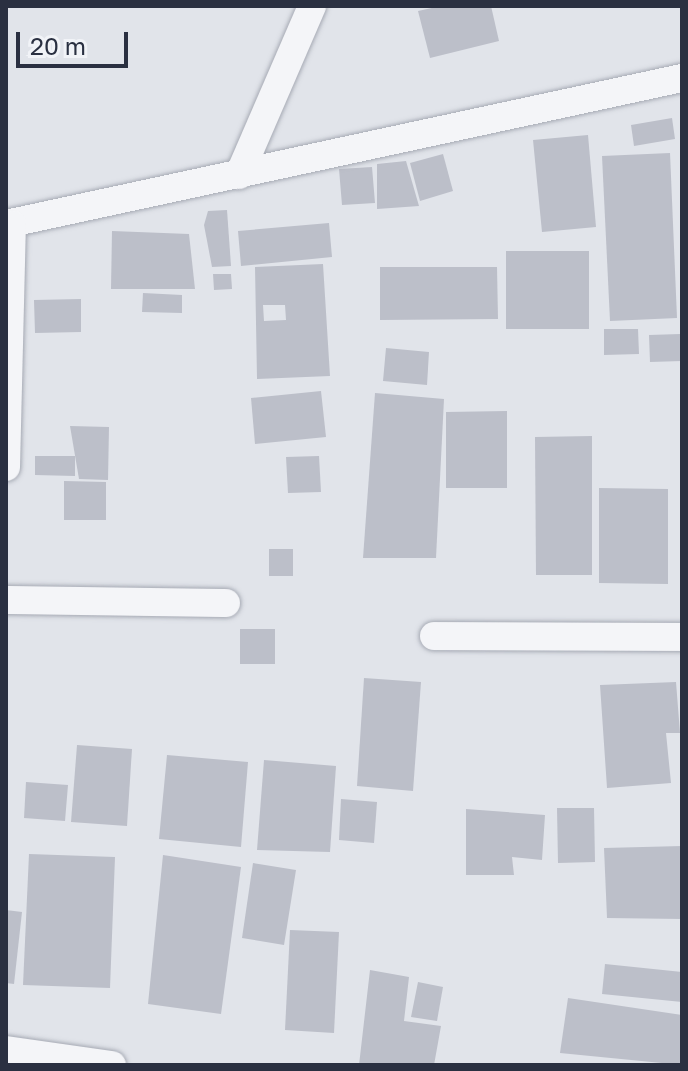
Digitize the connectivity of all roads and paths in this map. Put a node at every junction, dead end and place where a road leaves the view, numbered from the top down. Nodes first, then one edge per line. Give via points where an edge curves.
1 (312, 6) edge
2 (682, 78) edge
3 (239, 175) junction
4 (9, 224) edge
5 (6, 467) edge
6 (6, 600) edge
7 (226, 603) dead end
8 (434, 636) dead end
9 (682, 637) edge
10 (6, 1050) edge
11 (112, 1065) edge

1 - 3 street
2 - 3 street
3 - 4 street
4 - 5 street
6 - 7 street
8 - 9 street
10 - 11 street

